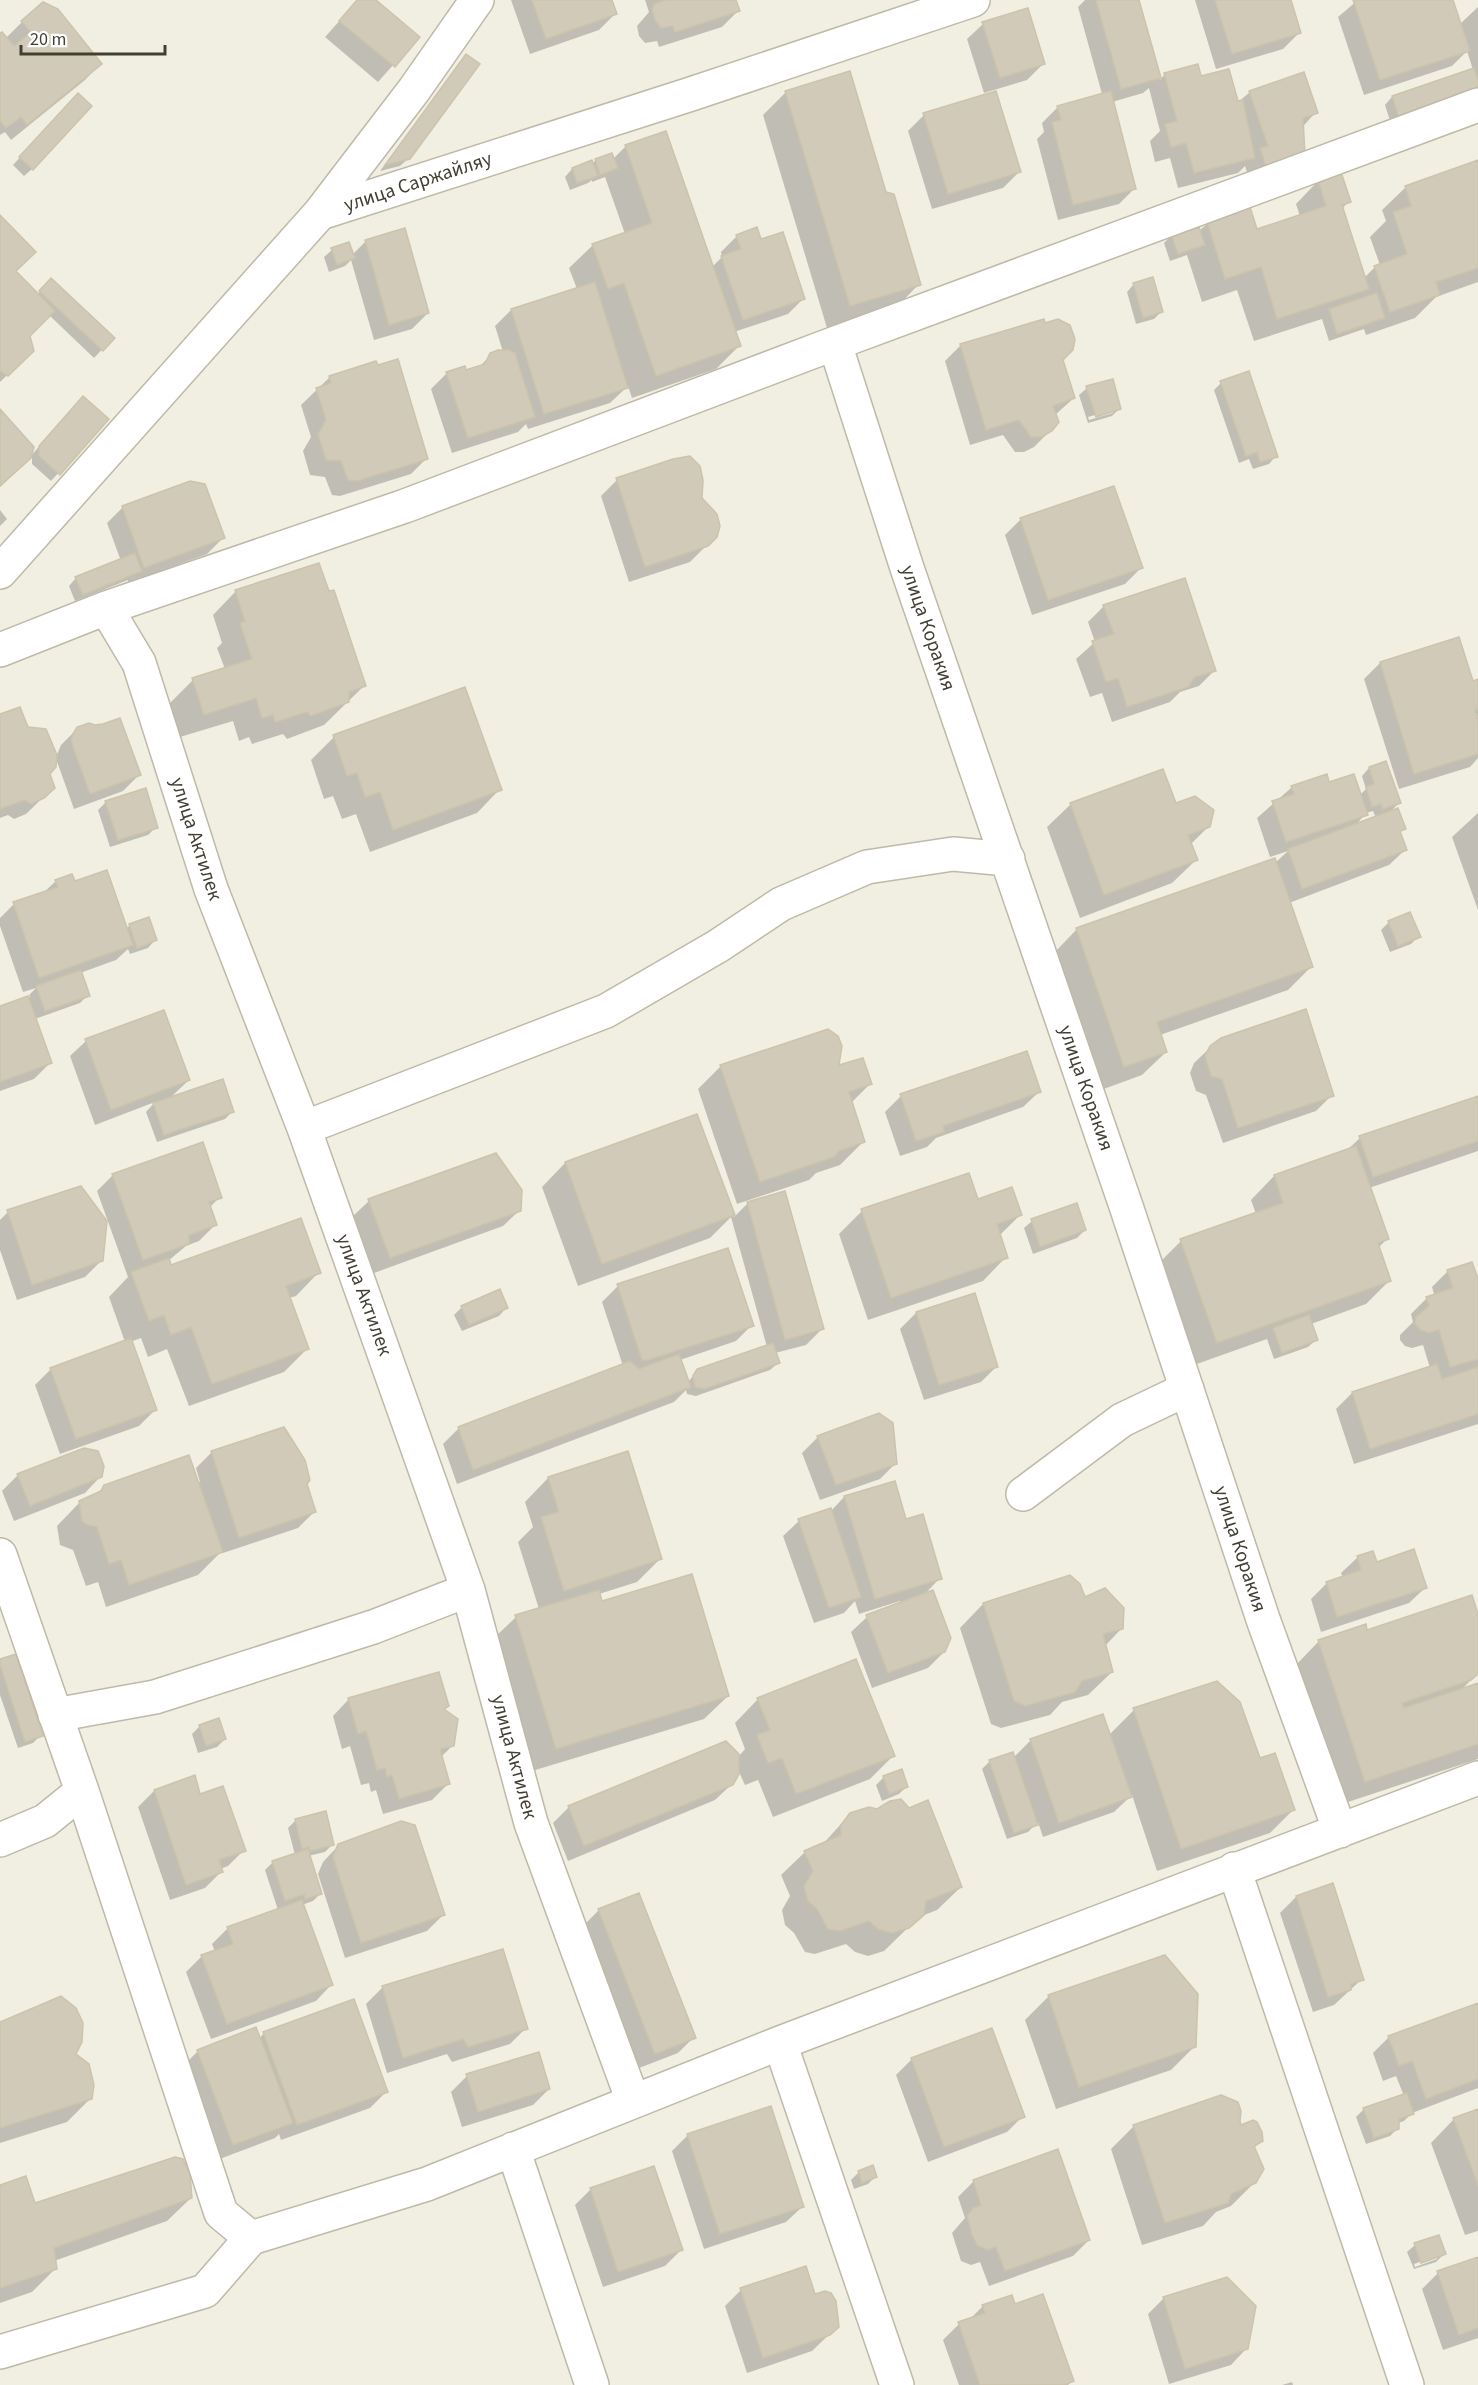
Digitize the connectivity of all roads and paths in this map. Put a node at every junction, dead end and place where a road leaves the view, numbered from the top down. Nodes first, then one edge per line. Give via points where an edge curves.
1 (477, 0) edge
2 (973, 0) edge
3 (1478, 105) edge
4 (320, 213) junction
5 (835, 344) junction
6 (0, 572) edge
7 (106, 608) junction
8 (0, 650) edge
9 (1008, 859) junction
10 (304, 1128) junction
11 (1187, 1389) junction
12 (1023, 1494) dead end
13 (0, 1555) edge
14 (468, 1590) junction
15 (56, 1715) junction
16 (1478, 1778) edge
17 (82, 1791) junction
18 (1340, 1831) junction
19 (0, 1840) edge
20 (1234, 1869) junction
21 (780, 2043) junction
22 (633, 2101) junction
23 (513, 2149) junction
24 (251, 2238) junction
25 (0, 2352) edge
26 (592, 2385) edge
27 (897, 2385) edge
28 (1407, 2385) edge

1 - 4 street
2 - 4 street, улица Саржайляу
3 - 5 street
4 - 6 street, улица Саржайляу
5 - 7 street via 405,506
5 - 9 street, улица Коракия via 906,568
7 - 8 street
7 - 10 street, улица Актилек via 139,663 211,889
9 - 10 street via 953,854 867,867 781,904 606,1011
9 - 11 street, улица Коракия
10 - 14 street, улица Актилек
11 - 12 street via 1122,1420
11 - 18 street, улица Коракия via 1264,1622
13 - 15 street
14 - 15 street via 373,1627 155,1697
14 - 22 street, улица Актилек via 531,1823
15 - 17 street
16 - 18 street
17 - 19 street via 45,1821
17 - 24 street via 221,2214
18 - 20 street
20 - 21 street
20 - 28 street
21 - 22 street
21 - 27 street
22 - 23 street
23 - 24 street via 427,2184
23 - 26 street
24 - 25 street via 205,2291

